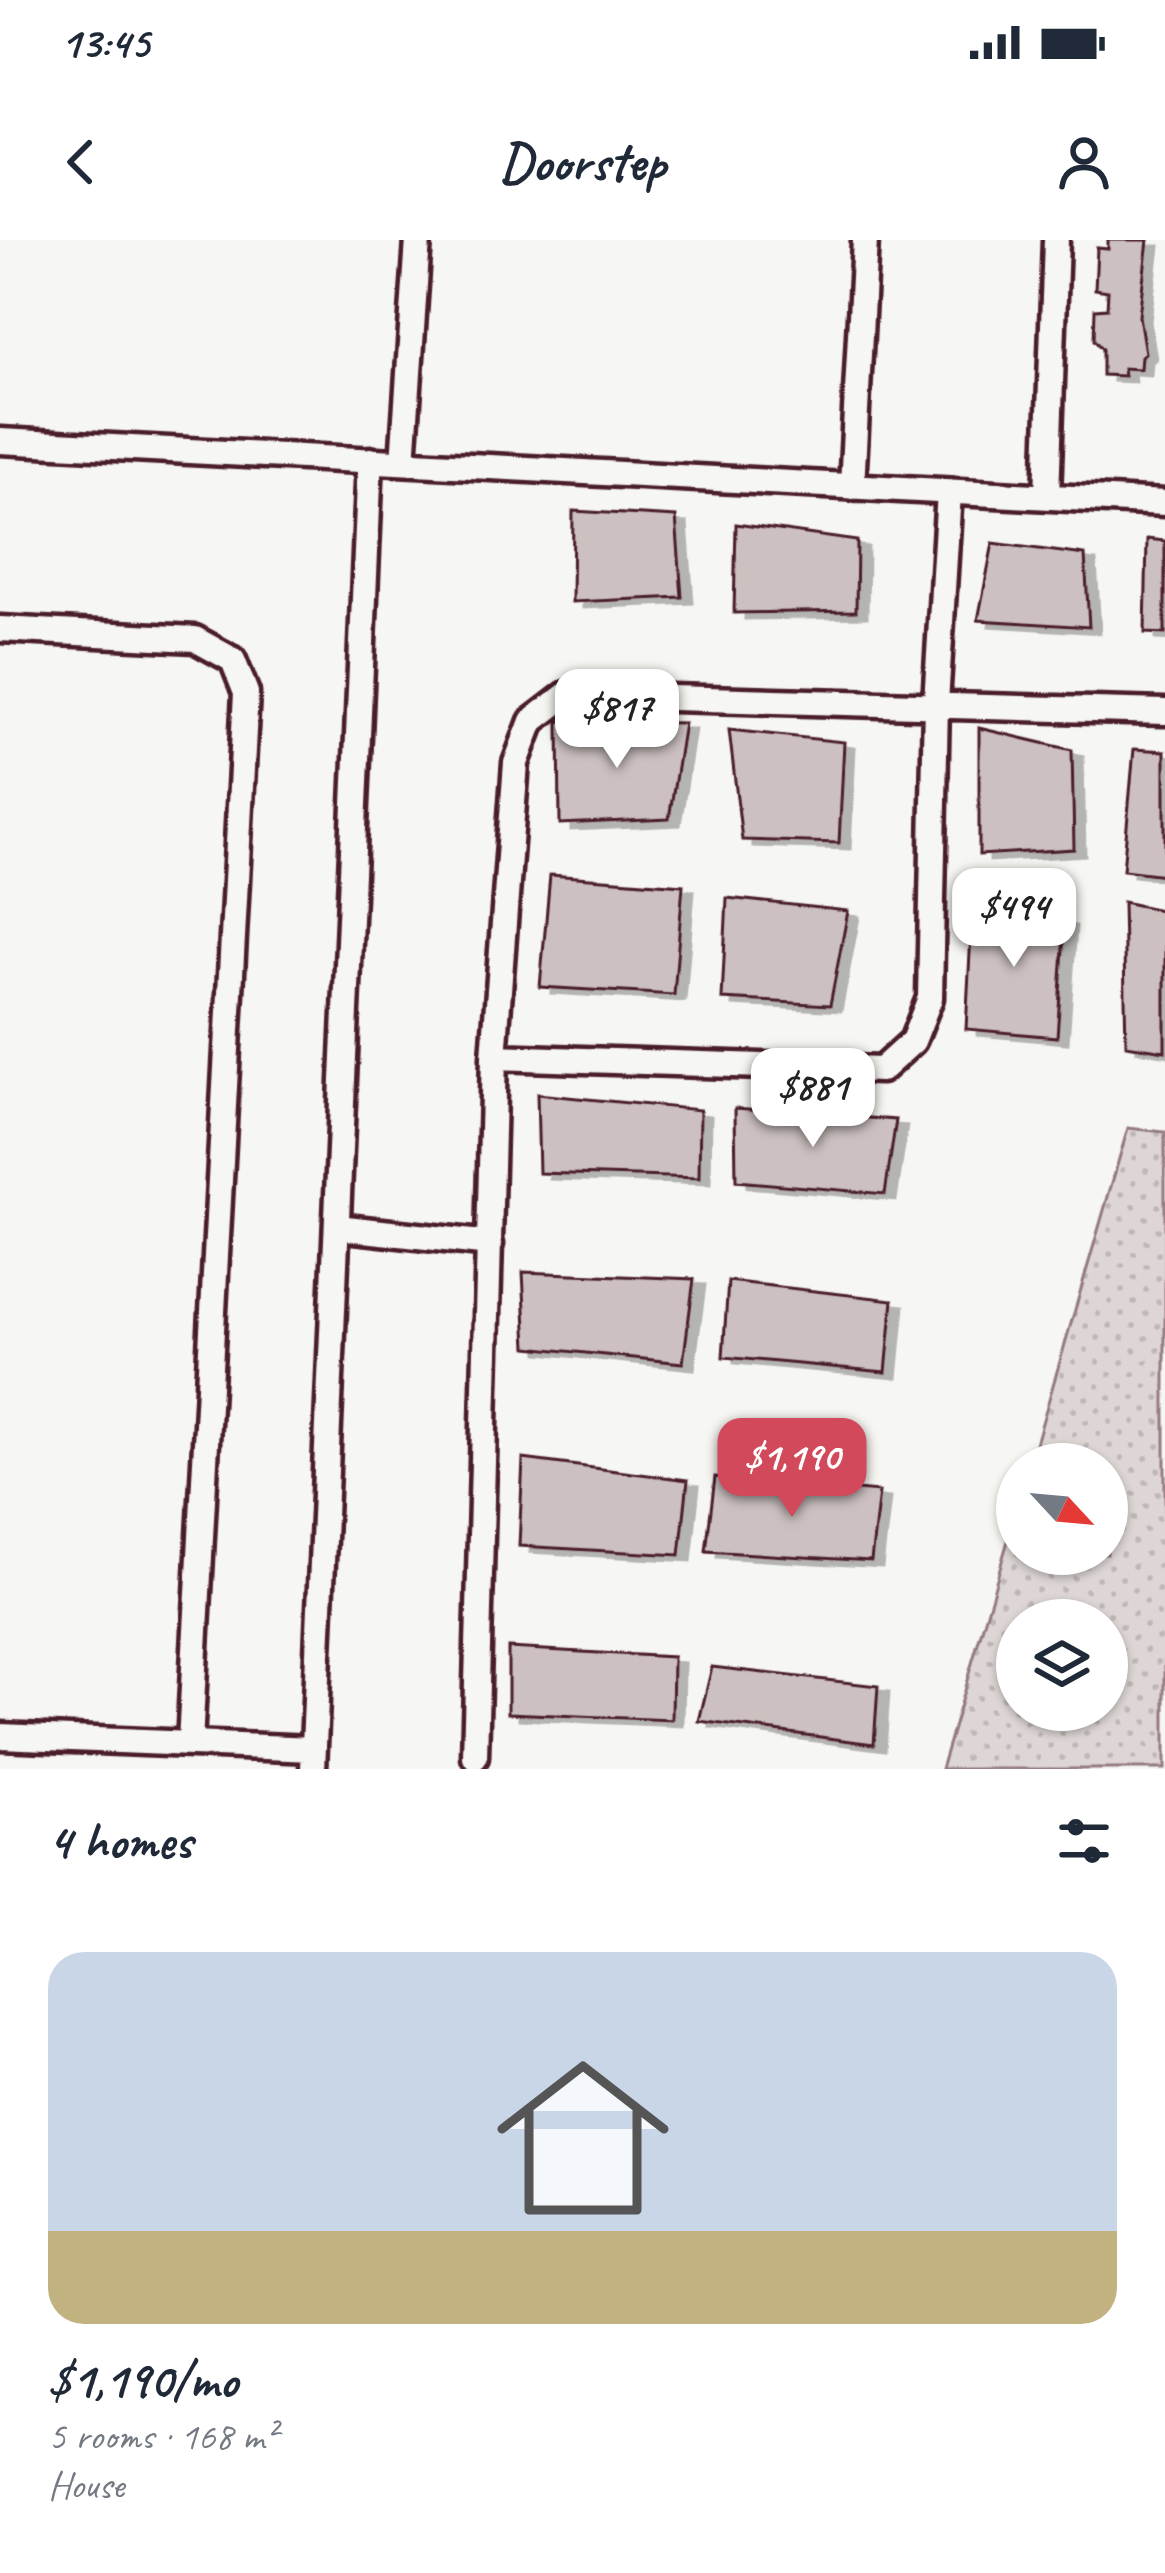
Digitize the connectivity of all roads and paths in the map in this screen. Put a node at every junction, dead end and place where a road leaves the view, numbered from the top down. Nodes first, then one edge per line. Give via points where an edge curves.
1 (418, 240) edge
2 (865, 240) edge
3 (1056, 240) edge
4 (0, 441) edge
5 (370, 460) junction
6 (403, 462) junction
7 (852, 487) junction
8 (949, 492) junction
9 (1047, 496) junction
10 (1165, 503) edge
11 (0, 629) edge
12 (936, 703) junction
13 (1165, 712) edge
14 (494, 1057) junction
15 (337, 1227) junction
16 (490, 1244) junction
17 (0, 1736) edge
18 (190, 1743) junction
19 (475, 1756) dead end
20 (313, 1759) edge

1 - 6 street
2 - 7 street
3 - 9 street
4 - 5 street
5 - 6 street
5 - 15 street
6 - 7 street
7 - 8 street
8 - 9 street
8 - 12 street
9 - 10 street
11 - 18 street via 195,639 233,660 246,693
12 - 13 street
12 - 14 street via 566,694 532,721 516,763
12 - 14 street via 930,998 913,1041 880,1070
14 - 16 street
15 - 16 street
15 - 20 street
16 - 19 street
17 - 18 street
18 - 20 street

